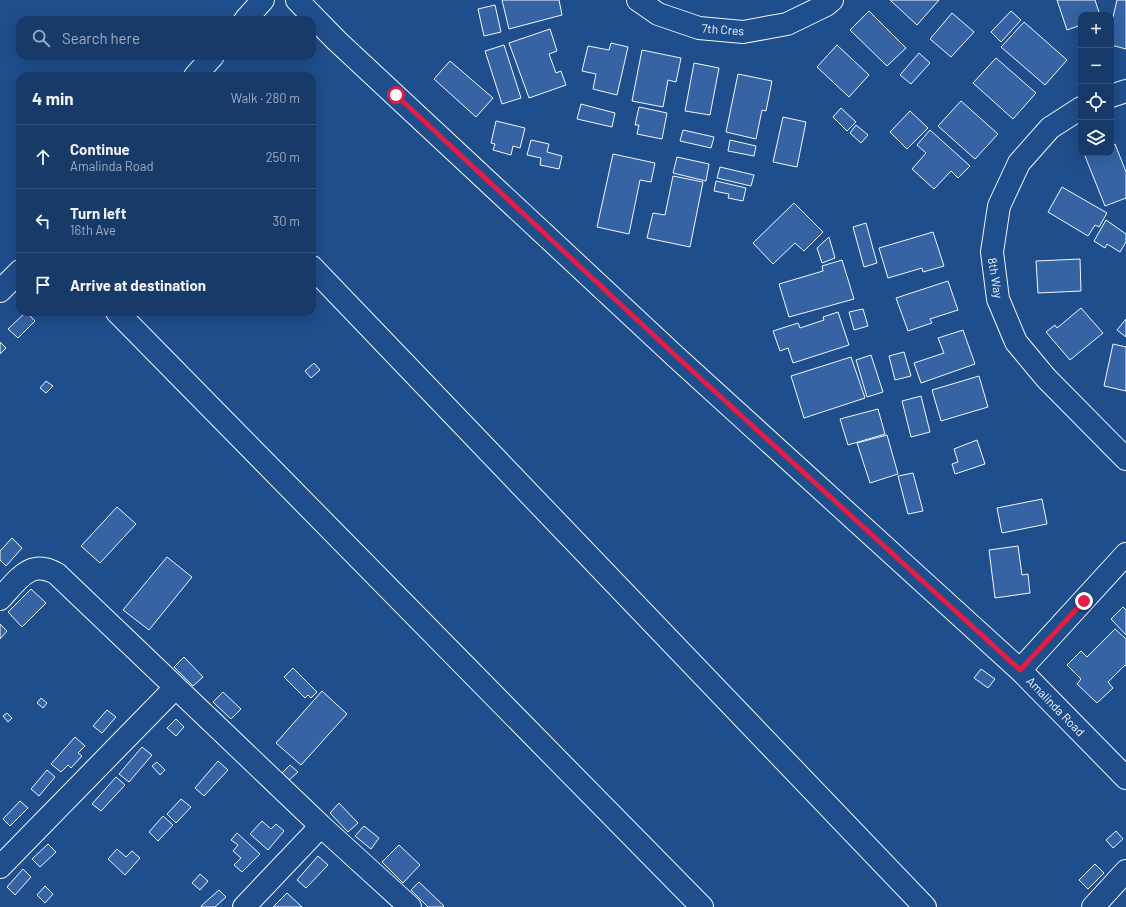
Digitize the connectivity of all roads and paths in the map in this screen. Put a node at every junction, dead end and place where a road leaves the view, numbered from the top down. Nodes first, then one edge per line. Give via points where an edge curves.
1 (263, 0) edge
2 (298, 0) edge
3 (638, 0) edge
4 (832, 0) edge
5 (249, 16) edge
6 (313, 16) edge
7 (316, 19) edge
8 (209, 60) edge
9 (199, 72) edge
10 (1126, 91) edge
11 (1114, 95) edge
12 (1078, 110) edge
13 (316, 271) edge
14 (16, 275) edge
15 (0, 291) edge
16 (121, 316) edge
17 (1126, 459) edge
18 (1126, 554) edge
19 (0, 599) edge
20 (1020, 670) junction
21 (175, 688) junction
22 (1126, 778) edge
23 (321, 826) junction
24 (0, 867) edge
25 (1126, 871) edge
26 (244, 907) edge
27 (410, 907) edge
28 (702, 907) edge
29 (926, 907) edge
30 (1093, 907) edge

1 - 5 street
2 - 6 street, Amalinda Road
3 - 4 street, 7th Cres via 658,14 700,28 743,32 787,24
7 - 20 street, Amalinda Road via 665,346
8 - 9 street
10 - 11 street
12 - 17 street, 8th Way via 1050,128 1019,163 999,206 992,252 996,291 1016,342 1046,378
13 - 29 street
14 - 15 street
16 - 28 street
18 - 20 street
19 - 21 street via 24,574 34,569 49,569
20 - 22 street, Amalinda Road
21 - 23 street
21 - 24 street
23 - 26 street
23 - 27 street
25 - 30 street

